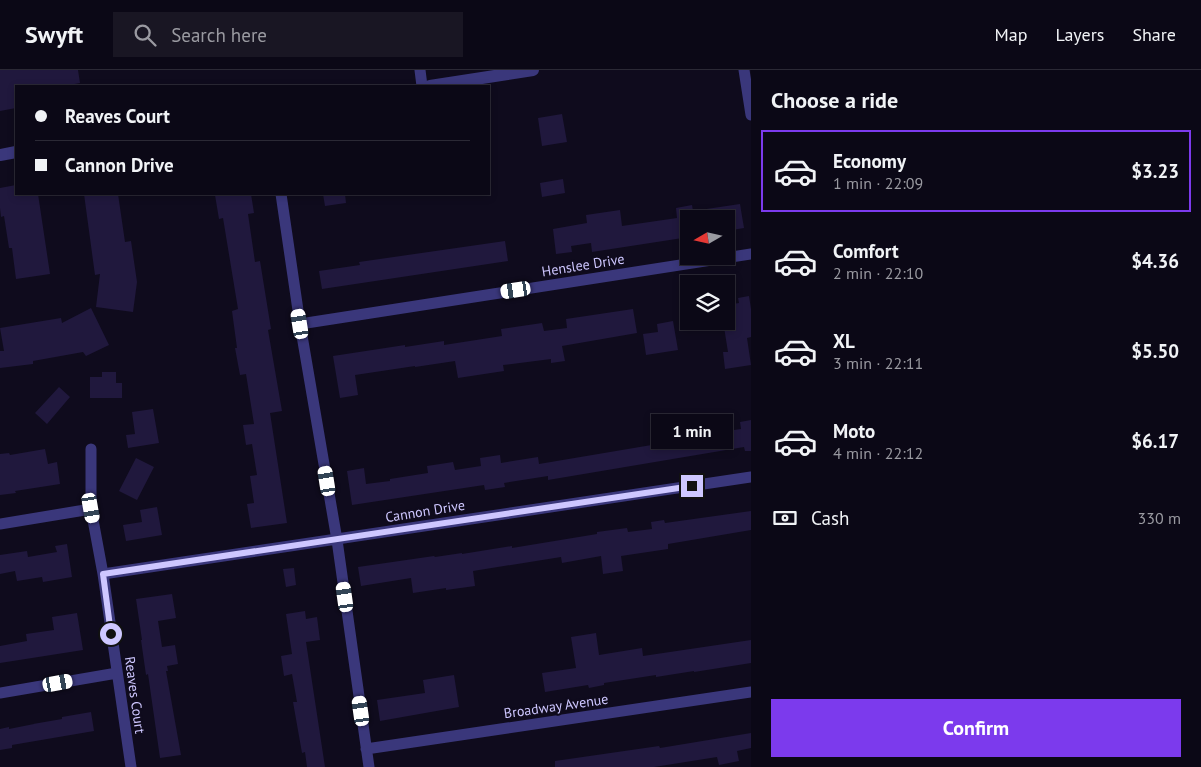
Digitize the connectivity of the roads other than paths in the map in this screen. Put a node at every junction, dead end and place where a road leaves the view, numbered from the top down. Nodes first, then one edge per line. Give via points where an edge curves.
1 (420, 70) edge
2 (533, 70) edge
3 (744, 70) edge
4 (422, 85) edge
5 (436, 85) edge
6 (751, 115) edge
7 (15, 152) edge
8 (0, 156) edge
9 (281, 195) edge
10 (751, 254) edge
11 (300, 324) junction
12 (91, 449) dead end
13 (751, 477) edge
14 (91, 508) junction
15 (0, 524) edge
16 (337, 540) junction
17 (103, 574) junction
18 (117, 673) junction
19 (751, 692) edge
20 (0, 694) edge
21 (366, 749) junction
22 (131, 767) edge
23 (369, 767) edge

1 - 4 street
2 - 5 street
3 - 6 street
7 - 8 street
9 - 11 street
10 - 11 street, Henslee Drive
11 - 16 street
12 - 14 street, Reaves Court
13 - 16 street, Cannon Drive
14 - 15 street
14 - 17 street, Reaves Court
16 - 17 street, Cannon Drive
16 - 21 street
17 - 18 street, Reaves Court
18 - 20 street
18 - 22 street, Reaves Court
19 - 21 street, Broadway Avenue
21 - 23 street

